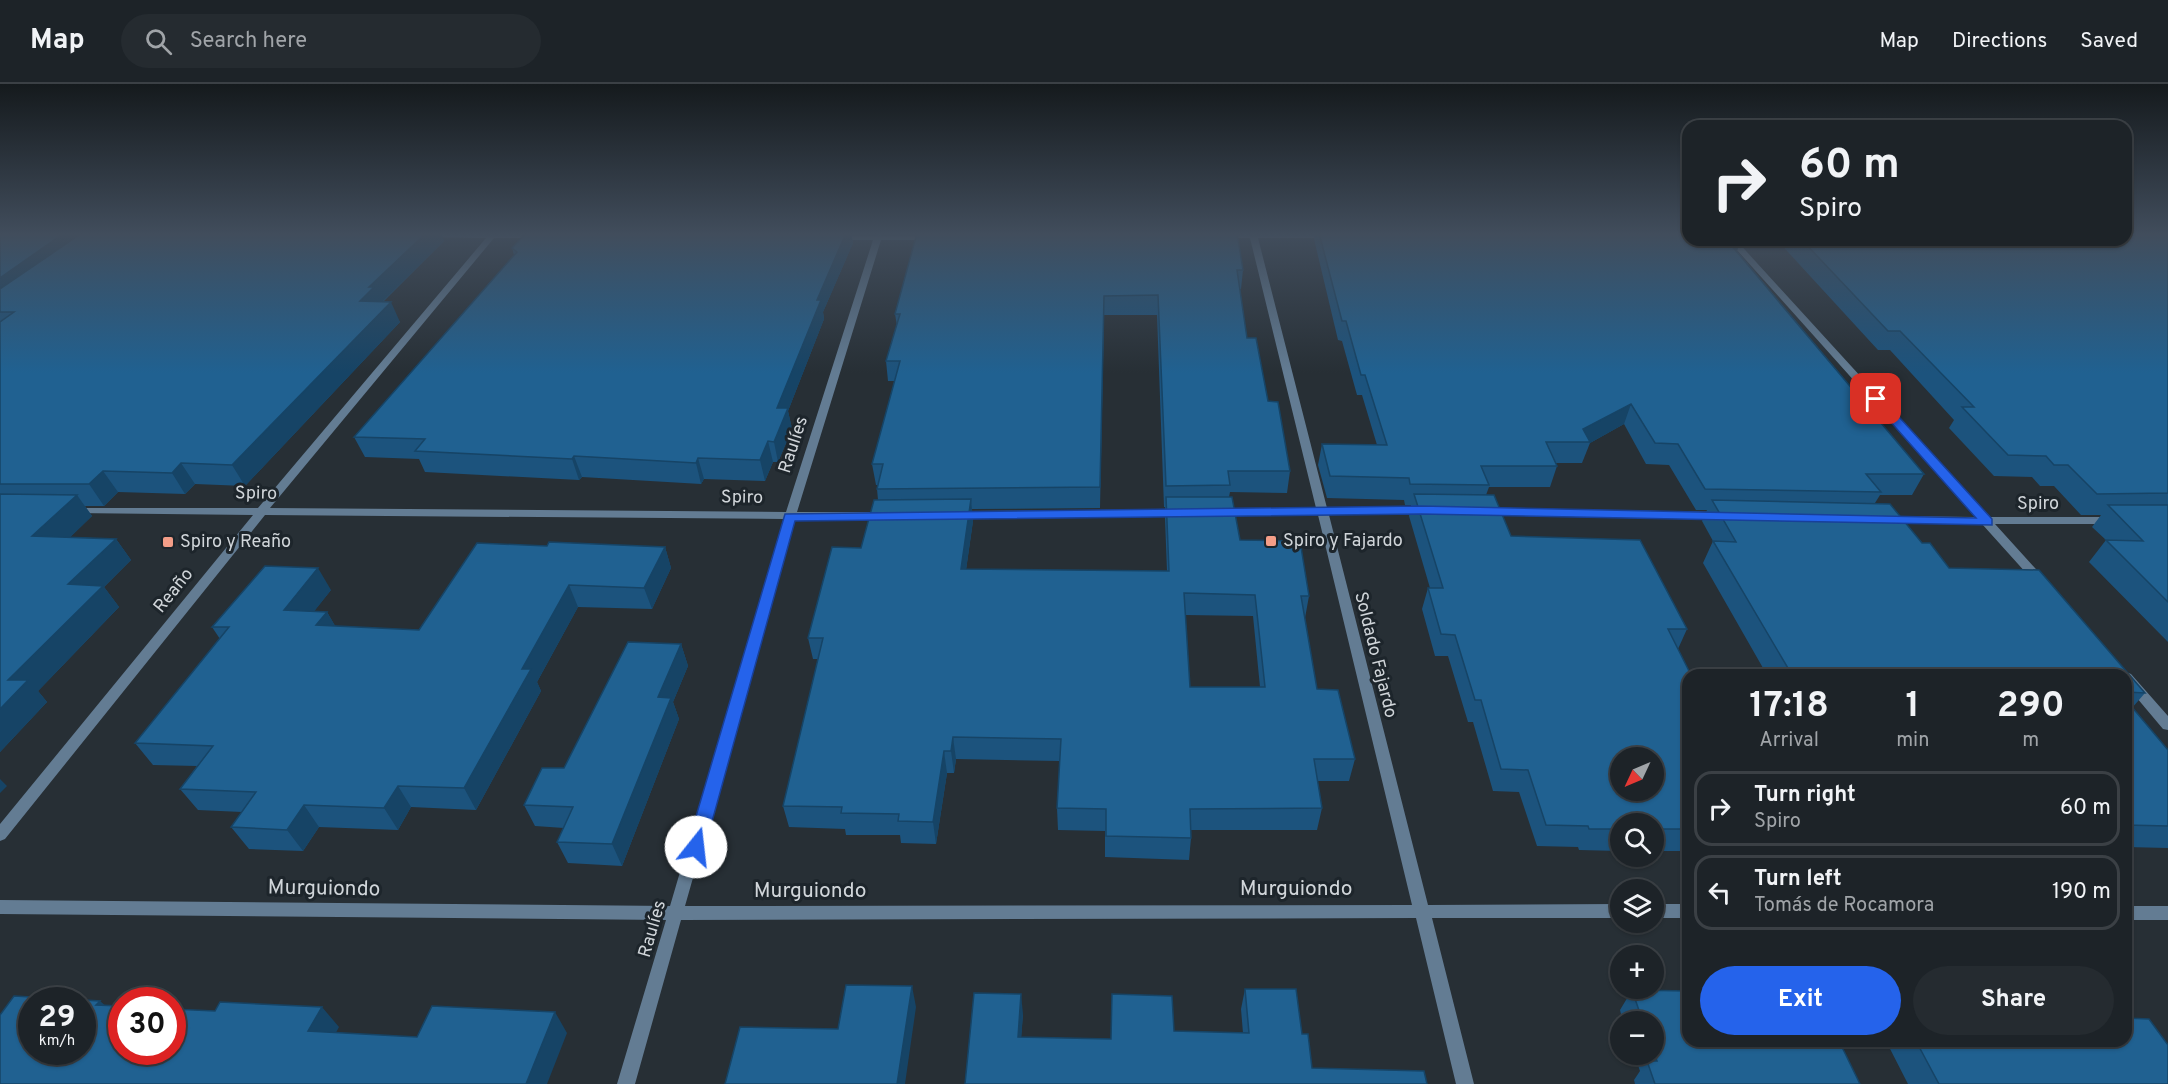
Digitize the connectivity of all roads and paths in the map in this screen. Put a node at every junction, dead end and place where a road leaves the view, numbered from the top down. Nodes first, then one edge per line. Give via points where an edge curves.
1 (455, 280) edge
2 (865, 280) edge
3 (1264, 280) edge
4 (1768, 280) edge
5 (60, 510) edge
6 (1433, 510) edge
7 (1321, 511) junction
8 (1468, 511) edge
9 (261, 512) junction
10 (1188, 513) edge
11 (1212, 513) edge
12 (895, 516) edge
13 (942, 516) edge
14 (790, 517) junction
15 (1739, 517) edge
16 (1881, 520) edge
17 (2123, 521) edge
18 (1987, 522) junction
19 (2048, 590) edge
20 (2132, 684) edge
21 (2168, 725) edge
22 (0, 835) edge
23 (0, 907) edge
24 (1420, 910) junction
25 (1610, 911) edge
26 (1664, 911) edge
27 (1682, 911) edge
28 (677, 913) junction
29 (2132, 913) edge
30 (2168, 913) edge
31 (626, 1084) edge
32 (1465, 1084) edge

1 - 9 street, Reaño
2 - 14 street, Raulíes
3 - 7 street, Soldado Fajardo
4 - 18 street
5 - 9 street, Spiro
6 - 7 street
7 - 11 street
7 - 24 street, Soldado Fajardo
8 - 15 street
9 - 14 street, Spiro
9 - 22 street, Reaño
10 - 13 street
12 - 14 street, Spiro
14 - 28 street, Raulíes
16 - 18 street, Spiro
17 - 18 street, Spiro
18 - 19 street
20 - 21 street
23 - 28 street, Murguiondo
24 - 25 street, Murguiondo
24 - 28 street, Murguiondo
24 - 32 street, Soldado Fajardo
26 - 27 street
28 - 31 street, Raulíes
29 - 30 street

